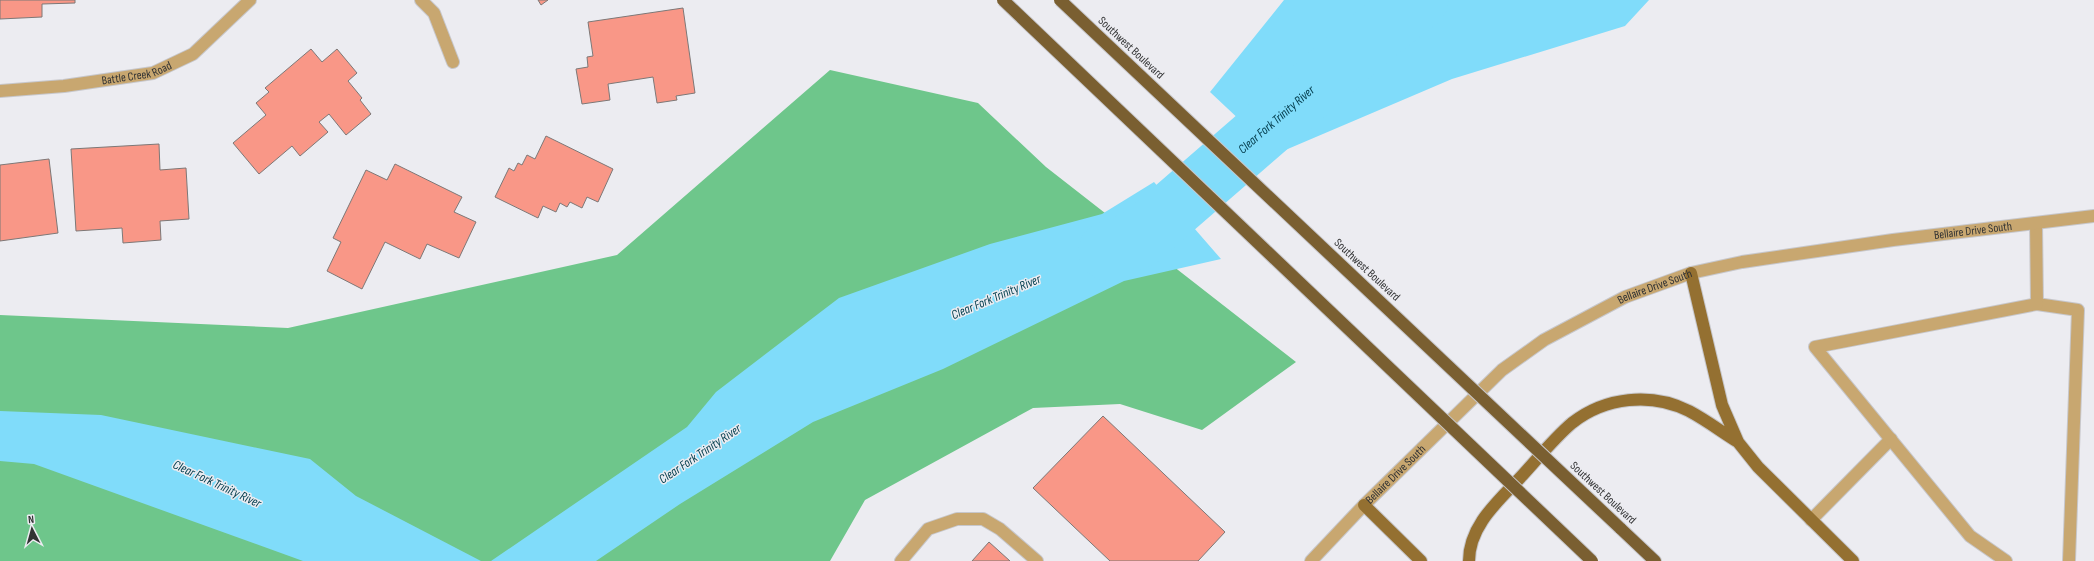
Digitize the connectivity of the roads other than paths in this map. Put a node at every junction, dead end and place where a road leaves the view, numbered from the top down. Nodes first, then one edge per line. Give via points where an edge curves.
1 (250, 0) edge
2 (421, 0) edge
3 (1003, 0) edge
4 (1060, 0) edge
5 (453, 62) dead end
6 (0, 91) edge
7 (2094, 216) edge
8 (2036, 223) junction
9 (1691, 273) junction
10 (2037, 304) junction
11 (1891, 439) junction
12 (1738, 442) junction
13 (1364, 505) junction
14 (1811, 520) junction
15 (902, 561) edge
16 (1037, 561) edge
17 (1311, 561) edge
18 (1421, 561) edge
19 (1469, 561) edge
20 (1592, 561) edge
21 (1655, 561) edge
22 (1853, 561) edge
23 (2006, 561) edge
24 (2069, 561) edge

1 - 6 street, Battle Creek Road via 193,54 153,73 64,86
2 - 5 street via 434,13
3 - 20 highway, bridge
4 - 21 highway, Southwest Boulevard, bridge
7 - 8 street, Bellaire Drive South
8 - 9 street, Bellaire Drive South via 1893,240 1742,262
8 - 10 street
9 - 12 main road via 1722,405
9 - 13 street, Bellaire Drive South via 1625,297 1544,340 1502,370
10 - 11 street via 1815,347
10 - 24 street via 2078,310
11 - 14 street
11 - 23 street via 1970,536
12 - 14 main road via 1758,467
12 - 19 main road via 1689,411 1666,402 1618,401 1594,409 1571,424 1486,514 1475,533
13 - 17 street, Bellaire Drive South
13 - 18 main road
14 - 22 main road
15 - 16 street via 928,529 957,519 983,519 1000,529

